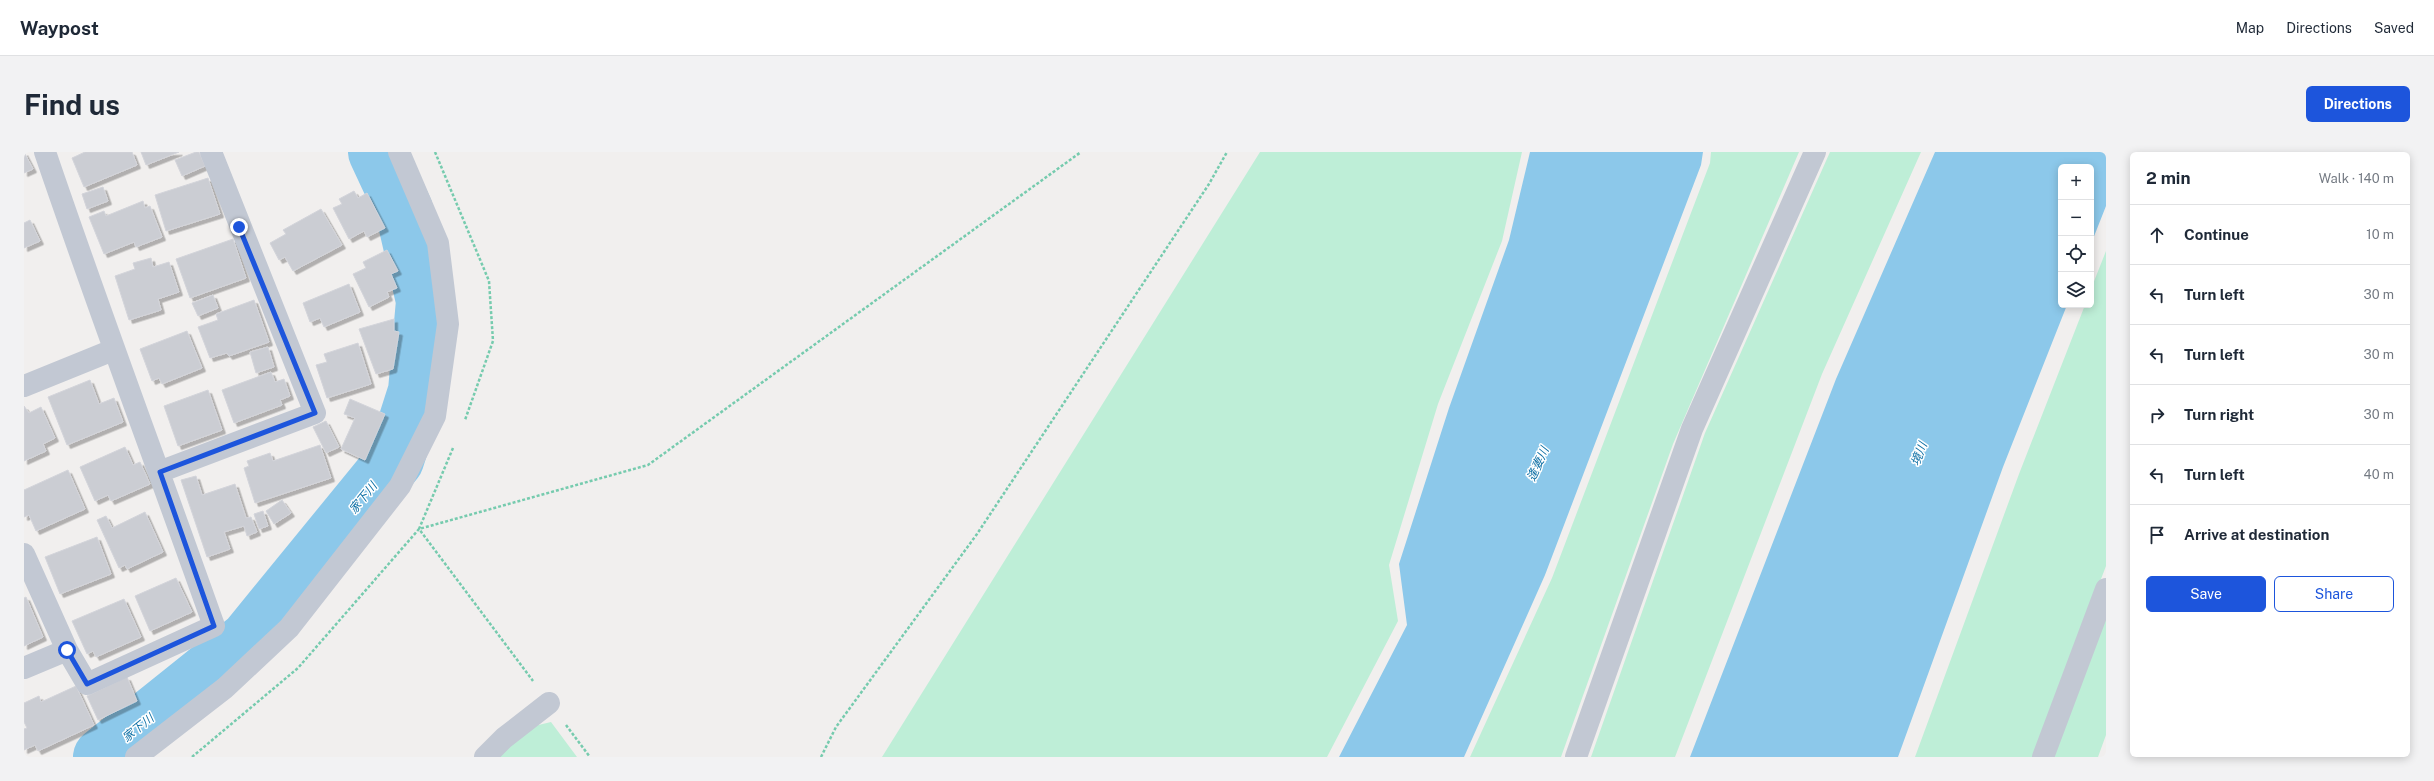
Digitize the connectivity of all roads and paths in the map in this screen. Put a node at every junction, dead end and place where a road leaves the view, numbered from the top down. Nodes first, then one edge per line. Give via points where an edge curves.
1 (44, 152) edge
2 (211, 152) edge
3 (399, 152) edge
4 (435, 152) edge
5 (1081, 152) edge
6 (1227, 152) edge
7 (1815, 152) edge
8 (113, 350) junction
9 (24, 386) edge
10 (464, 422) dead end
11 (455, 444) dead end
12 (160, 472) junction
13 (419, 529) junction
14 (24, 554) edge
15 (2106, 589) edge
16 (67, 650) junction
17 (24, 668) edge
18 (549, 703) junction
19 (136, 757) edge
20 (484, 757) edge
21 (590, 757) edge
22 (821, 757) edge
23 (1576, 757) edge
24 (2043, 757) edge

1 - 8 street
2 - 12 street via 315,413
3 - 19 street via 438,243 448,324 435,416 400,486 289,628 225,688
4 - 10 path via 489,281 493,341
5 - 13 path via 648,465
6 - 22 path via 1209,184 977,534 836,727
7 - 23 street via 1692,429
8 - 9 street
8 - 12 street
11 - 13 path
12 - 16 street via 214,626 87,684
13 - 18 path
14 - 16 street
15 - 24 street
16 - 17 street
18 - 20 street
18 - 21 path

